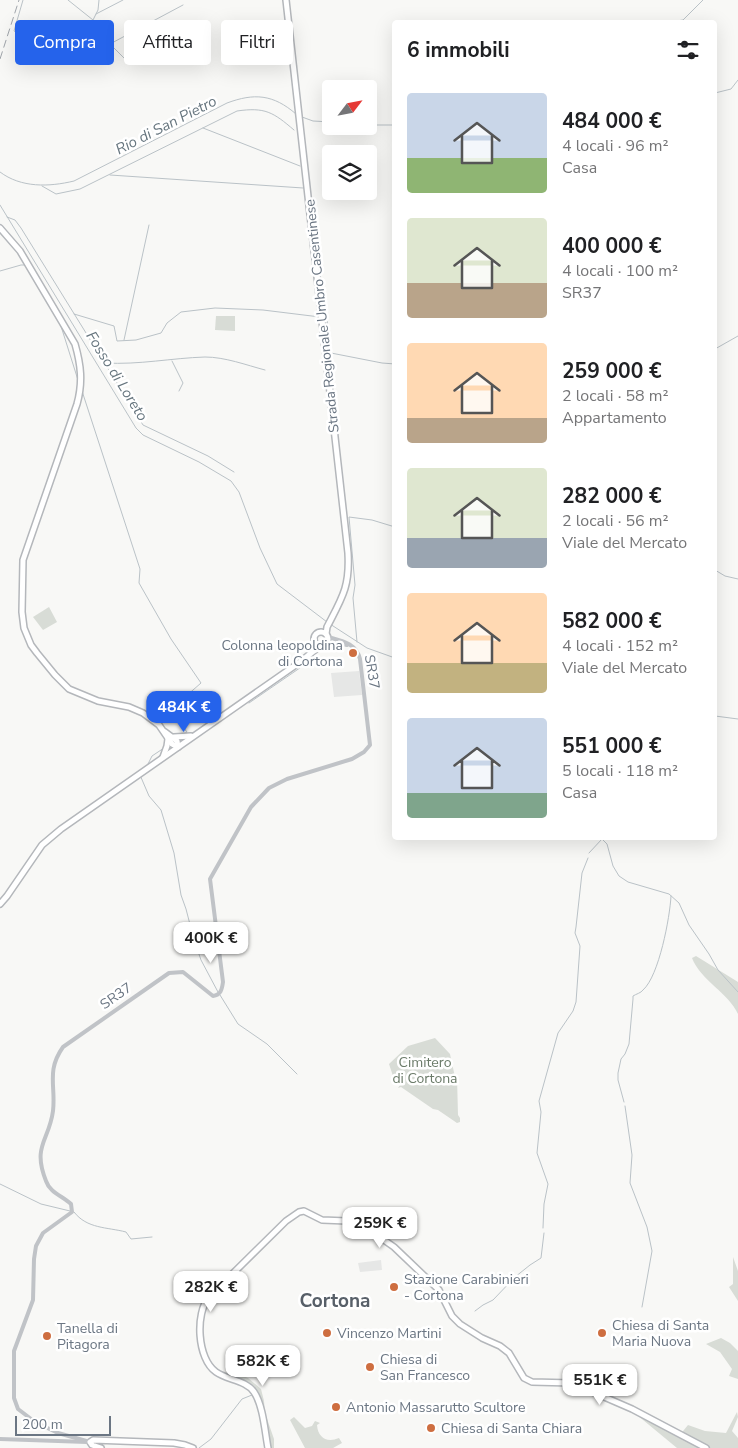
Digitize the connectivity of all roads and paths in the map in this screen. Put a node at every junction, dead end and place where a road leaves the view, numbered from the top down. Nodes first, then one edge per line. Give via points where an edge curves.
1 (286, 0) edge
2 (0, 228) edge
3 (325, 635) junction
4 (314, 640) junction
5 (327, 644) junction
6 (320, 646) junction
7 (354, 647) junction
8 (312, 651) junction
9 (169, 736) junction
10 (191, 736) junction
11 (178, 747) junction
12 (163, 758) junction
13 (0, 904) edge
14 (0, 1439) edge
15 (90, 1442) junction
16 (101, 1448) edge
17 (193, 1448) edge
18 (268, 1448) edge
19 (706, 1448) edge

1 - 3 main road, Strada Regionale Umbro Casentinese via 348,553 346,588
2 - 9 main road via 20,251 75,344 82,374 77,404 23,560 22,612 26,636 45,664 69,689 98,701 136,709
3 - 4 main road via 316,635
3 - 5 main road
3 - 7 street
4 - 6 main road
4 - 8 main road
5 - 6 main road
5 - 7 street
6 - 8 main road
7 - 15 street, SR37 via 360,659 370,745 352,759 286,778 269,788 251,807 210,879 222,990 213,996 183,972 169,973 63,1047 58,1054 52,1077 53,1110 42,1145 41,1162 49,1187 71,1204 72,1211 43,1233 36,1246 33,1300 14,1352 14,1398 18,1409 35,1422
8 - 10 main road via 244,702
9 - 10 main road
9 - 11 main road via 178,741
9 - 12 main road
10 - 11 main road
11 - 12 main road
12 - 13 main road via 42,845
14 - 15 street
15 - 16 main road
15 - 17 main road via 174,1443
18 - 19 main road via 253,1391 215,1371 202,1345 200,1325 203,1307 210,1297 299,1212 308,1212 322,1220 361,1224 394,1247 439,1290 452,1316 509,1353 524,1378 532,1382 572,1383

